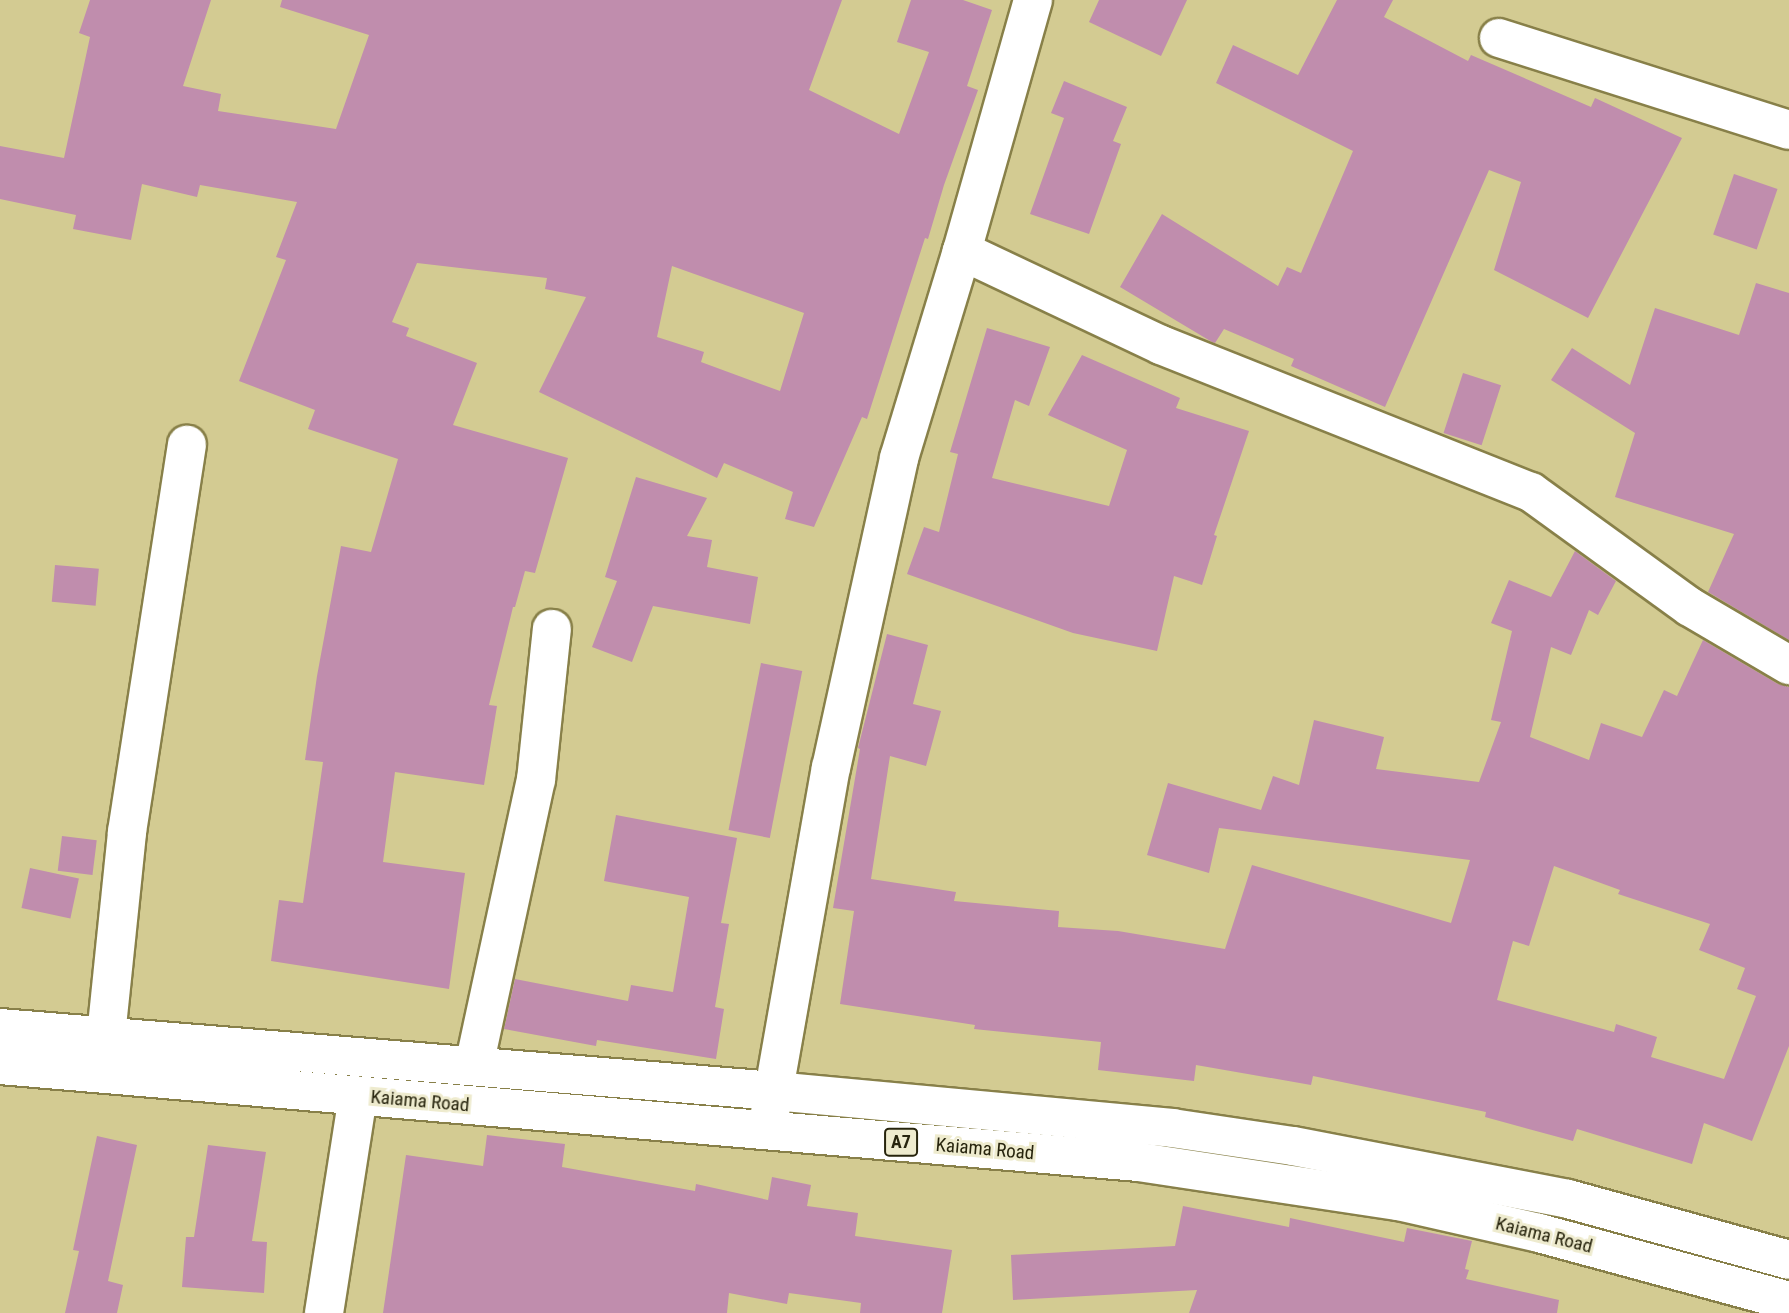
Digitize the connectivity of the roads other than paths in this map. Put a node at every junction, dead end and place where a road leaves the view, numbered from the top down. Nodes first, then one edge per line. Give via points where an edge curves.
1 (1033, 0) edge
2 (1499, 38) dead end
3 (1789, 130) edge
4 (962, 251) junction
5 (187, 445) dead end
6 (552, 629) dead end
7 (1789, 665) edge
8 (0, 1028) edge
9 (106, 1036) junction
10 (0, 1065) edge
11 (474, 1066) junction
12 (774, 1091) junction
13 (358, 1096) junction
14 (767, 1130) junction
15 (1789, 1260) edge
16 (1789, 1301) edge
17 (324, 1313) edge

1 - 4 main road
2 - 3 main road
4 - 7 main road via 1161,345 1531,492 1690,607
4 - 12 main road via 899,458 831,768
5 - 9 main road via 127,832
6 - 11 main road via 536,780
8 - 9 main road, Kaiama Road / A7
9 - 11 main road, Kaiama Road / A7
10 - 13 main road, Kaiama Road / A7
11 - 12 main road, Kaiama Road / A7
12 - 14 main road
12 - 15 main road, Kaiama Road / A7 via 1172,1128 1293,1146 1568,1199
13 - 14 main road, Kaiama Road / A7
13 - 17 main road
14 - 16 main road, Kaiama Road / A7 via 1139,1162 1269,1179 1398,1201 1539,1233

